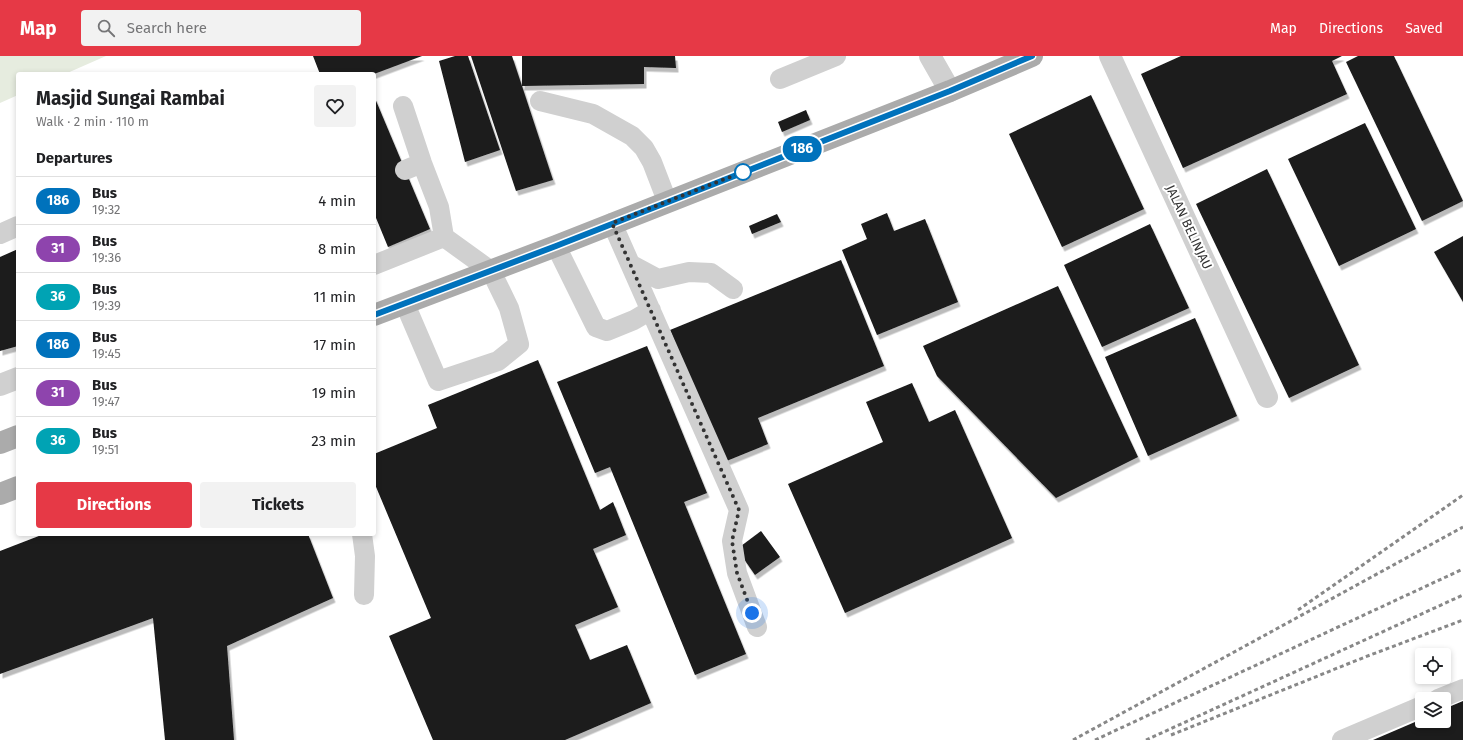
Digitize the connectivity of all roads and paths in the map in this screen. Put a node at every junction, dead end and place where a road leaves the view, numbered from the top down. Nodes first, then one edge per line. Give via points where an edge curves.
1 (836, 56) edge
2 (930, 56) edge
3 (1032, 56) edge
4 (1110, 56) edge
5 (1007, 61) edge
6 (780, 79) dead end
7 (950, 91) junction
8 (540, 101) dead end
9 (403, 106) dead end
10 (668, 201) junction
11 (612, 223) junction
12 (16, 227) edge
13 (0, 234) edge
14 (444, 237) junction
15 (556, 246) junction
16 (630, 264) junction
17 (376, 265) edge
18 (491, 271) junction
19 (733, 289) dead end
20 (405, 304) junction
21 (651, 310) junction
22 (376, 314) edge
23 (16, 379) edge
24 (0, 385) edge
25 (1267, 398) dead end
26 (16, 424) edge
27 (0, 427) edge
28 (16, 437) edge
29 (0, 443) edge
30 (16, 488) edge
31 (0, 494) edge
32 (362, 536) edge
33 (364, 595) dead end
34 (757, 627) dead end
35 (1463, 689) edge
36 (1451, 694) edge
37 (1415, 709) edge
38 (1342, 740) edge

1 - 6 lane
2 - 7 street
3 - 5 main road
4 - 25 street, JALAN BELINJAU
5 - 7 main road
7 - 10 main road
8 - 10 lane via 593,114 632,136 644,148 652,162
9 - 14 lane via 413,166 439,207
10 - 11 main road
11 - 15 main road
11 - 16 lane
12 - 13 lane
14 - 17 lane
14 - 18 lane
15 - 18 main road
15 - 21 lane via 596,327 607,331
16 - 19 lane via 658,279 689,272 711,273
16 - 21 lane
18 - 20 main road
18 - 20 lane via 509,308 519,344 498,361 438,381
20 - 22 main road
21 - 34 lane via 739,510 732,541 737,573
23 - 24 street
26 - 27 main road
28 - 29 main road
30 - 31 main road
32 - 33 lane via 365,556
35 - 36 lane
37 - 38 lane

